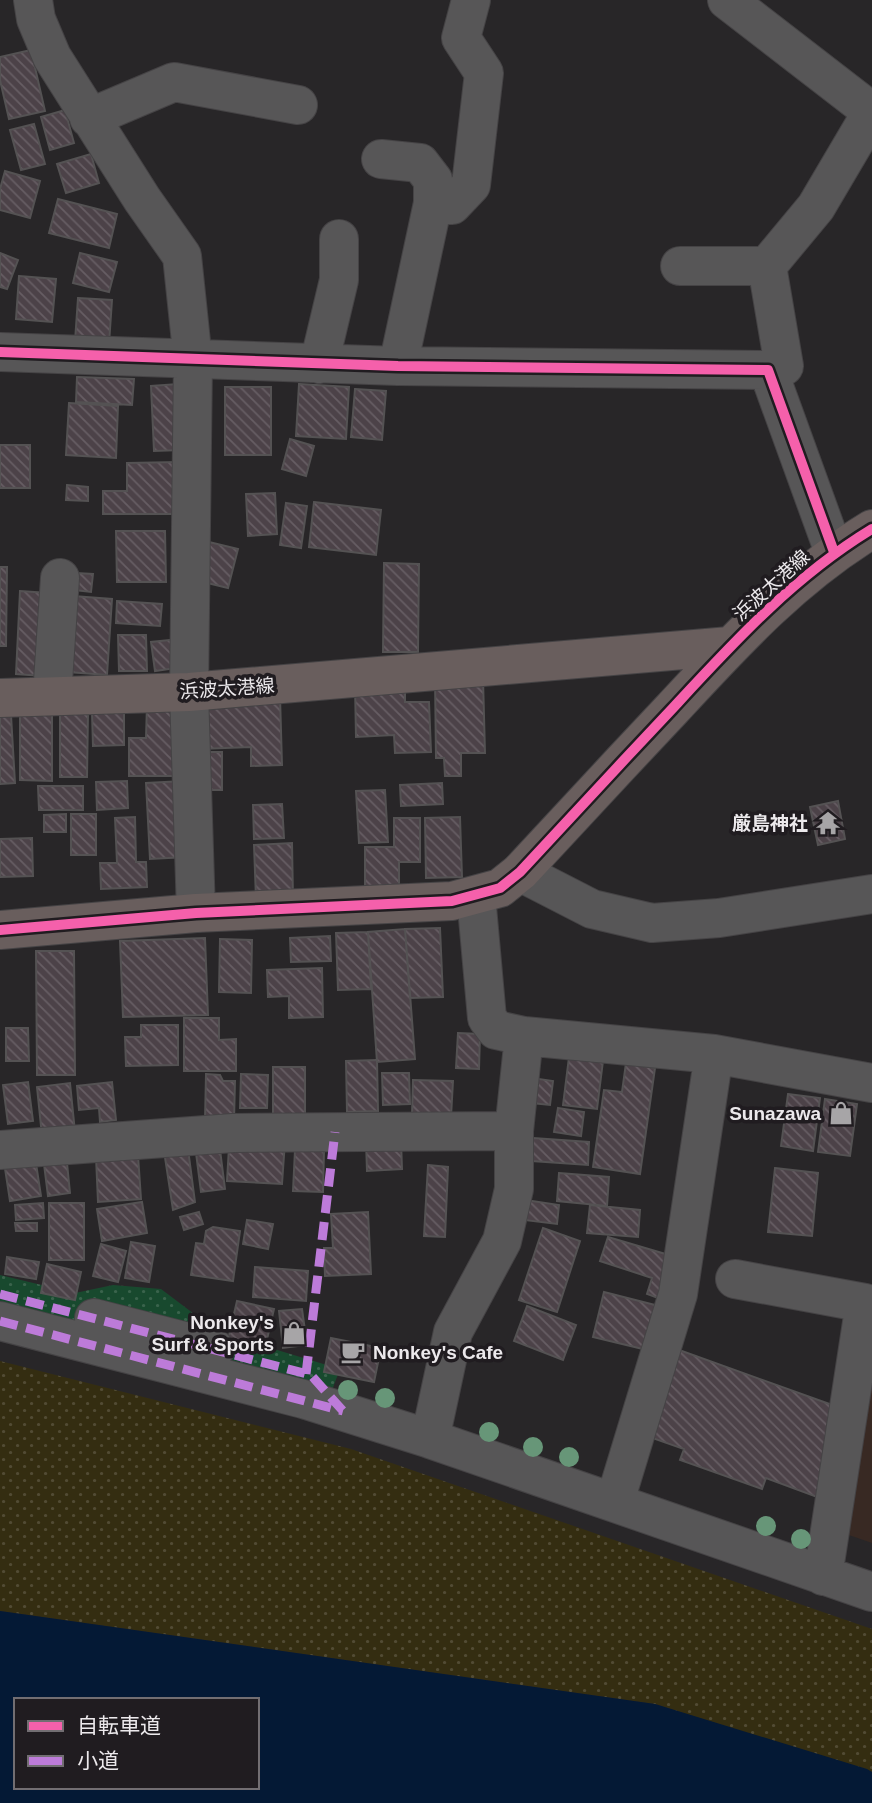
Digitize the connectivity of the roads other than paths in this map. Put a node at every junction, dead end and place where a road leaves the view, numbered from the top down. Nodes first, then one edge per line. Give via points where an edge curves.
1 (33, 0) edge
2 (471, 0) edge
3 (727, 0) edge
4 (298, 105) dead end
5 (872, 112) edge
6 (89, 118) junction
7 (381, 159) dead end
8 (433, 203) junction
9 (339, 239) dead end
10 (767, 265) junction
11 (680, 267) dead end
12 (0, 352) edge
13 (193, 361) junction
14 (319, 364) junction
15 (398, 366) junction
16 (768, 370) junction
17 (872, 529) edge
18 (834, 552) junction
19 (61, 578) dead end
20 (730, 646) junction
21 (189, 692) junction
22 (52, 696) junction
23 (0, 698) edge
24 (520, 872) junction
25 (872, 894) edge
26 (476, 896) junction
27 (196, 914) junction
28 (0, 930) edge
29 (524, 1035) junction
30 (714, 1054) junction
31 (872, 1083) edge
32 (514, 1131) junction
33 (0, 1150) edge
34 (735, 1279) dead end
35 (0, 1294) edge
36 (0, 1321) edge
37 (343, 1412) junction
38 (430, 1438) junction
39 (615, 1501) junction
40 (823, 1576) junction
41 (872, 1592) edge

1 - 6 street via 51,57
2 - 8 street via 461,38 484,73 471,185 452,205
3 - 5 street
4 - 6 street via 174,82
5 - 10 street via 816,207
6 - 13 street via 182,256
7 - 8 street via 420,163 433,180
8 - 15 street
9 - 14 street via 339,280
10 - 11 street
10 - 16 street via 783,366
12 - 13 street
13 - 14 street
13 - 21 street
14 - 15 street
15 - 16 street
16 - 18 street
17 - 18 main road, 浜波太港線
18 - 20 main road, 浜波太港線 via 789,587
19 - 22 street
20 - 21 main road, 浜波太港線
20 - 24 main road
21 - 22 main road, 浜波太港線
21 - 27 street
22 - 23 main road, 浜波太港線
24 - 25 street via 592,909 652,923 719,918
24 - 26 main road via 500,888
26 - 27 main road
26 - 29 street via 487,1018 496,1030
27 - 28 main road
29 - 30 street
29 - 32 street
30 - 31 street
30 - 39 street via 678,1294
32 - 33 street via 233,1133
32 - 38 street via 514,1189 502,1241 453,1332
34 - 40 street via 865,1303
35 - 37 street via 310,1375
36 - 37 street
37 - 38 street
38 - 39 street
39 - 40 street
40 - 41 street

